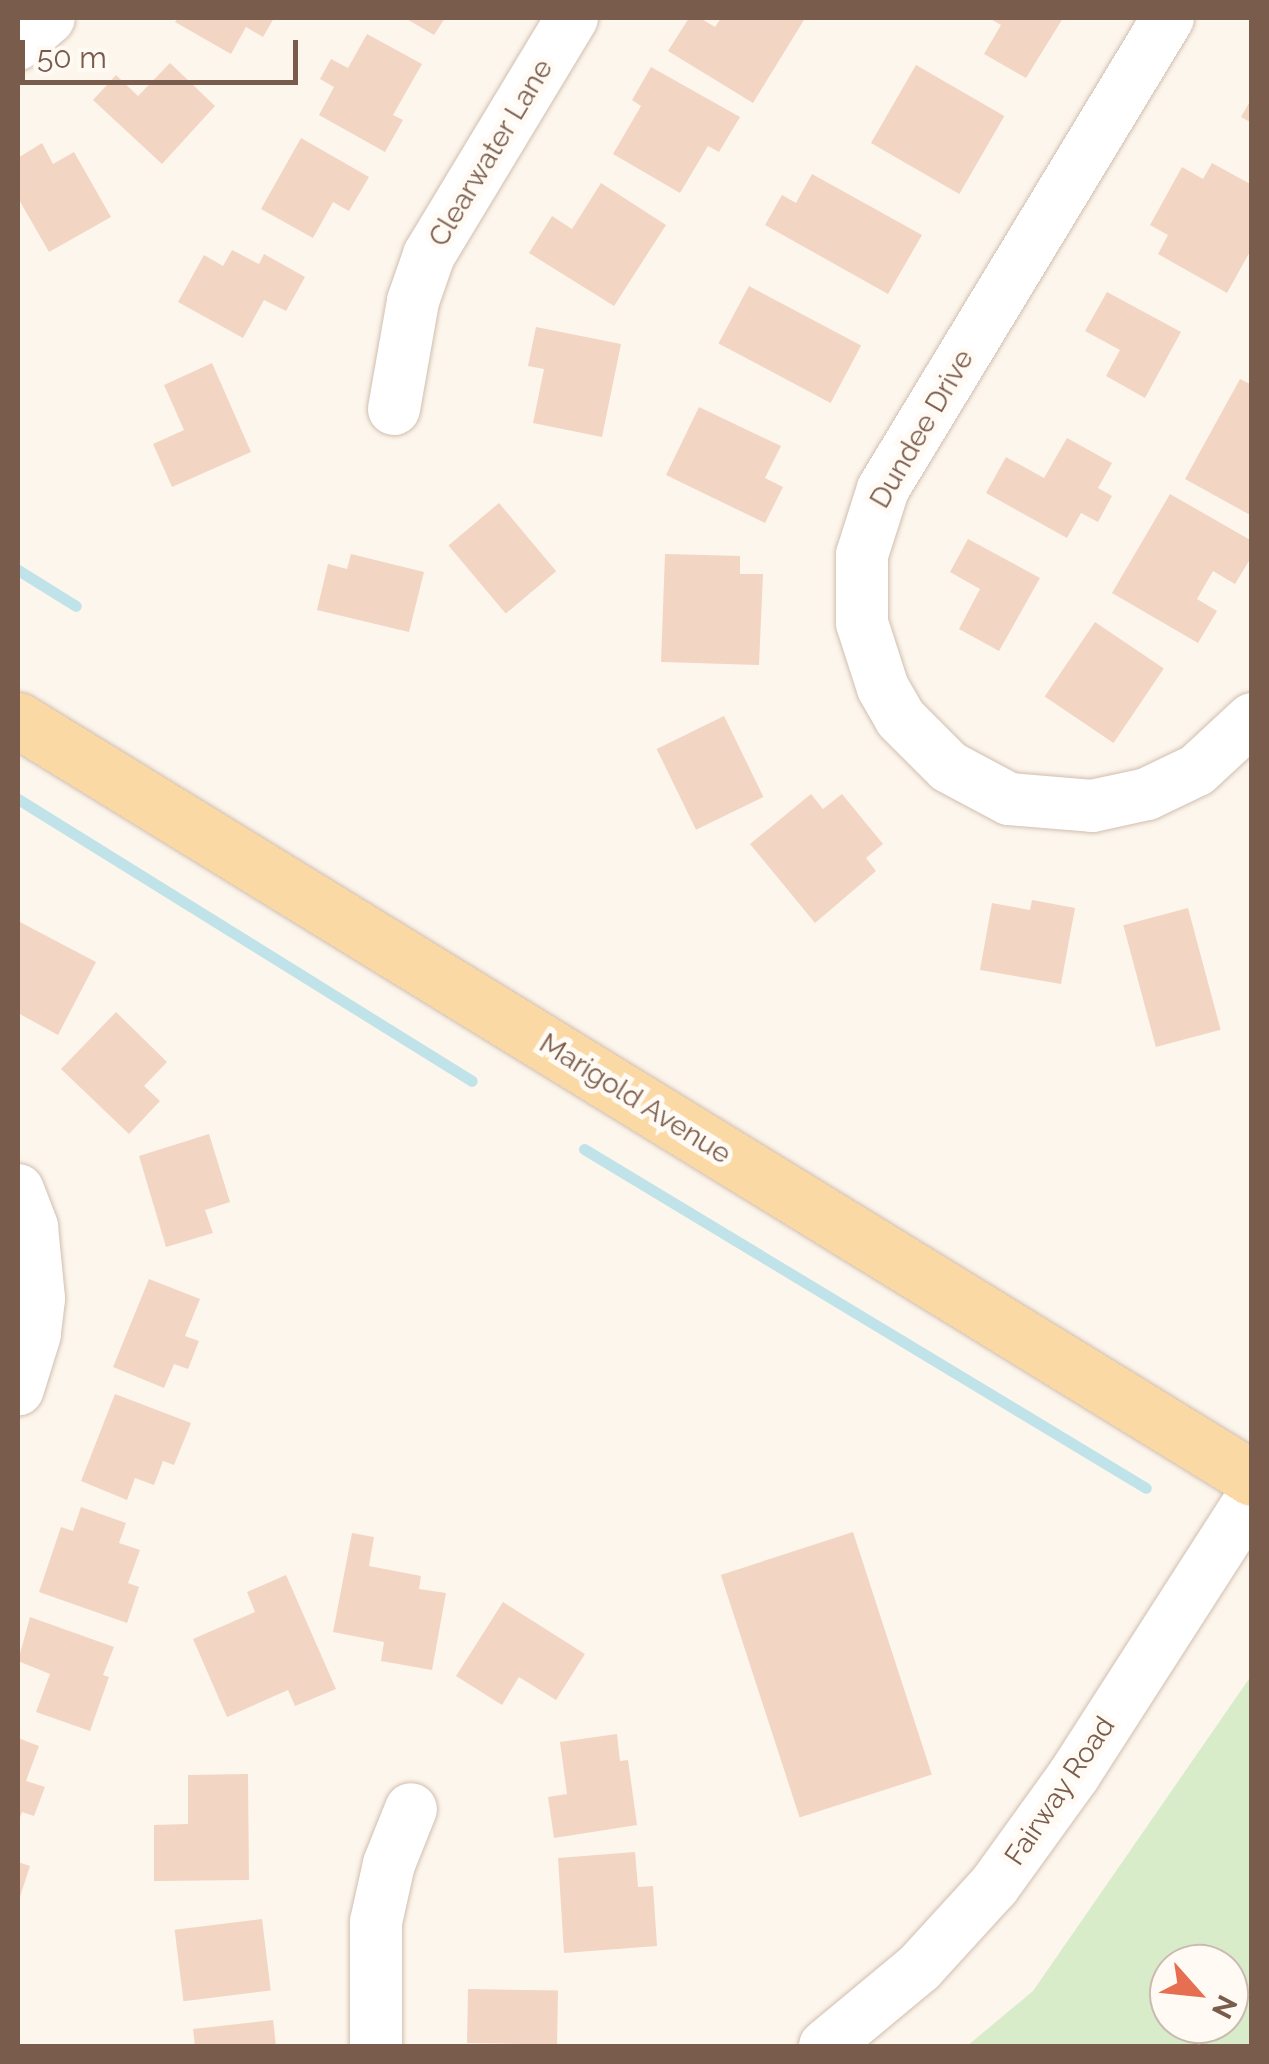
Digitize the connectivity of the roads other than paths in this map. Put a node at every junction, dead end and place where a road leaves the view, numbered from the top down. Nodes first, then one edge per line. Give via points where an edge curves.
1 (49, 18) edge
2 (572, 18) edge
3 (1168, 18) edge
4 (18, 44) edge
5 (394, 409) dead end
6 (18, 720) edge
7 (1252, 720) edge
8 (18, 1190) edge
9 (18, 1389) edge
10 (1252, 1478) edge
11 (1252, 1498) edge
12 (411, 1809) dead end
13 (376, 2046) edge
14 (825, 2046) edge

1 - 4 street
2 - 5 street, Clearwater Lane via 429,256 409,320
3 - 7 street, Dundee Drive via 883,489 862,554 862,623 900,718 949,766 1009,798 1092,806 1147,794 1198,770
6 - 10 main road, Marigold Avenue
8 - 9 street via 32,1227 39,1298
11 - 14 street, Fairway Road via 994,1886 908,1978
12 - 13 street via 376,1922

